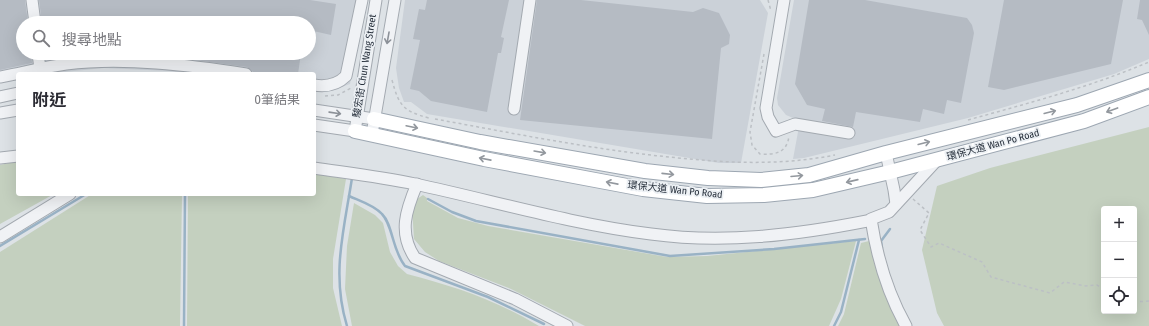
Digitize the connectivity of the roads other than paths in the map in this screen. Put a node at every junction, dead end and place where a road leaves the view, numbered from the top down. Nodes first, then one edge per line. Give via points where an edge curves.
1 (32, 0) edge
2 (362, 0) edge
3 (376, 0) edge
4 (395, 0) edge
5 (530, 0) edge
6 (784, 0) edge
7 (34, 16) edge
8 (39, 60) edge
9 (40, 69) junction
10 (27, 72) edge
11 (231, 72) edge
12 (16, 74) edge
13 (0, 78) edge
14 (1149, 80) edge
15 (316, 85) edge
16 (16, 93) edge
17 (0, 97) edge
18 (1149, 97) edge
19 (514, 109) dead end
20 (16, 110) edge
21 (316, 110) edge
22 (0, 114) edge
23 (356, 116) junction
24 (374, 119) junction
25 (316, 125) edge
26 (355, 131) junction
27 (849, 133) dead end
28 (372, 134) junction
29 (886, 153) junction
30 (16, 156) edge
31 (0, 158) edge
32 (937, 160) junction
33 (316, 168) edge
34 (890, 172) junction
35 (417, 184) junction
36 (67, 196) edge
37 (896, 204) junction
38 (867, 221) dead end
39 (0, 237) edge
40 (567, 326) edge
41 (906, 326) edge

1 - 7 street
2 - 15 street via 346,76 328,86
3 - 23 street, 駿宏街 Chun Wang Street
4 -> 24 street, 駿宏街 Chun Wang Street
5 - 19 street
6 - 27 street via 766,108 768,117 776,130 795,124
8 - 9 street
9 - 10 street
9 - 11 street via 66,64 101,62 170,64
12 - 13 street
29 -> 14 main road, 環保大道 Wan Po Road via 1077,105
16 - 17 street
18 -> 32 main road, 環保大道 Wan Po Road via 1084,121
20 - 22 street
21 -> 23 street, 環保大道 Wan Po Road
23 - 24 street, 環保大道 Wan Po Road
23 - 26 street, 駿宏街 Chun Wang Street
24 - 28 street, 駿宏街 Chun Wang Street
24 -> 29 main road, 環保大道 Wan Po Road via 480,142 592,162 708,178 760,180 809,175
25 - 26 street, 環保大道 Wan Po Road
26 - 28 main road, 環保大道 Wan Po Road
34 -> 28 main road, 環保大道 Wan Po Road via 813,190 764,196 707,196 628,186 484,159
29 - 34 street
30 - 31 street
32 - 34 main road, 環保大道 Wan Po Road
32 - 37 street
33 - 35 street
34 - 37 street
35 - 38 street via 529,212 652,234 711,238 769,236 812,232
35 - 40 street via 404,221 409,249 415,258 515,299
36 - 39 street
37 - 41 street via 889,212 871,219 884,280 894,306

